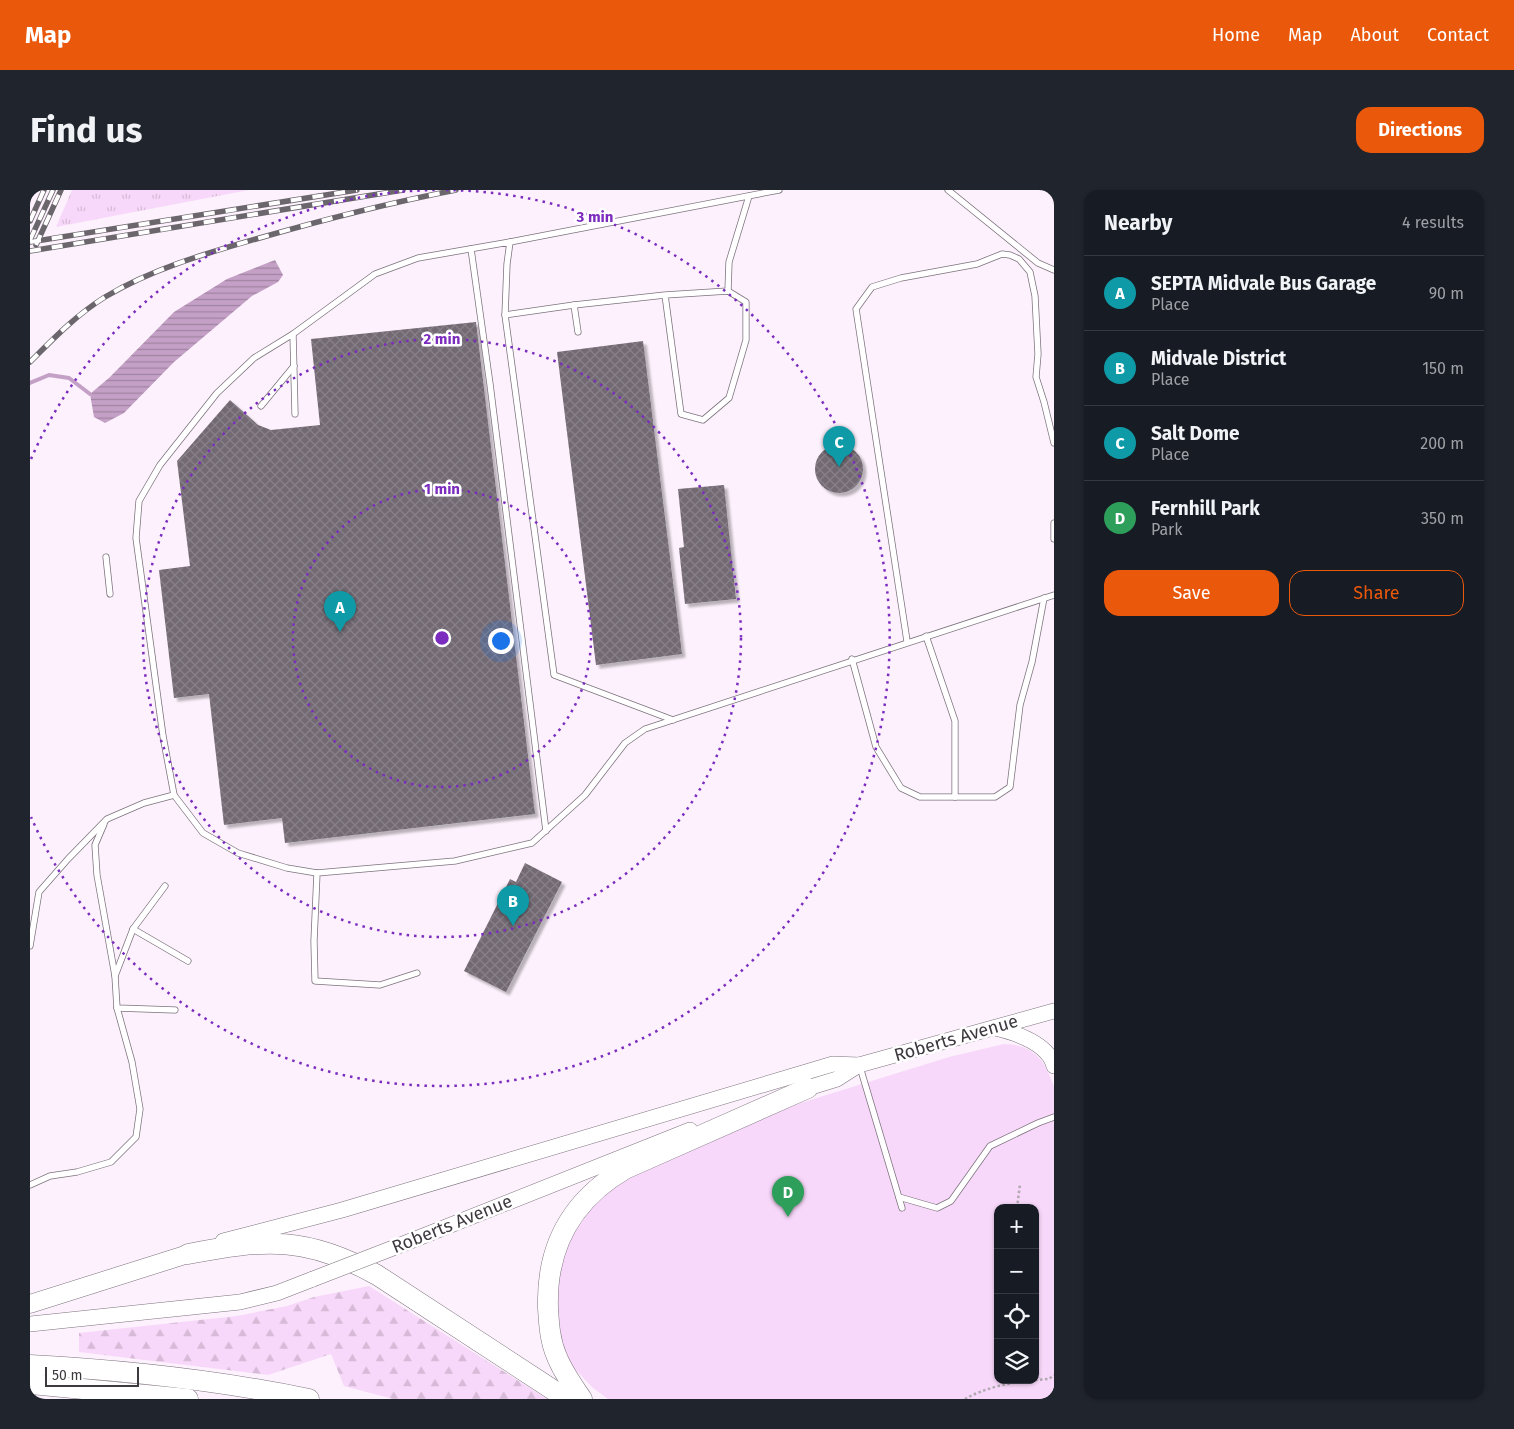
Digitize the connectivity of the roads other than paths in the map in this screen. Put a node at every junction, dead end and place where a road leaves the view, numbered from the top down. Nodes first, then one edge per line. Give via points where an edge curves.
1 (779, 190) edge
2 (948, 190) edge
3 (749, 196) junction
4 (510, 242) junction
5 (471, 249) junction
6 (1054, 270) edge
7 (728, 291) junction
8 (665, 295) junction
9 (574, 305) junction
10 (505, 316) junction
11 (578, 332) dead end
12 (293, 334) junction
13 (294, 366) junction
14 (261, 406) dead end
15 (295, 414) dead end
16 (1054, 443) edge
17 (1054, 523) edge
18 (1054, 539) edge
19 (106, 557) dead end
20 (110, 594) dead end
21 (1054, 594) edge
22 (1044, 598) junction
23 (926, 636) junction
24 (907, 642) junction
25 (852, 659) junction
26 (673, 720) junction
27 (174, 795) junction
28 (955, 797) junction
29 (107, 819) junction
30 (546, 830) junction
31 (317, 873) junction
32 (165, 886) dead end
33 (133, 929) junction
34 (30, 946) edge
35 (188, 961) dead end
36 (417, 973) dead end
37 (115, 976) junction
38 (118, 1008) junction
39 (175, 1010) dead end
40 (1054, 1011) edge
41 (991, 1028) junction
42 (859, 1065) junction
43 (1054, 1066) edge
44 (808, 1088) junction
45 (1054, 1117) edge
46 (30, 1185) edge
47 (899, 1197) junction
48 (902, 1208) dead end
49 (188, 1254) junction
50 (30, 1304) edge
51 (30, 1324) edge
52 (30, 1365) edge
53 (30, 1384) edge
54 (188, 1399) edge
55 (309, 1399) edge
56 (567, 1399) edge
57 (582, 1399) edge

1 - 3 lane
2 - 6 lane via 1038,262
3 - 4 lane
3 - 7 lane via 729,262
4 - 5 lane
4 - 10 lane
5 - 12 lane via 418,258 375,274
5 - 30 lane
7 - 8 lane
7 - 8 lane via 746,302 746,340 729,398 703,420 681,414
8 - 9 lane
9 - 10 lane
9 - 11 lane
10 - 26 lane via 554,675
12 - 13 lane
12 - 27 lane via 254,358 218,394 160,465 139,501 136,538
13 - 14 lane
13 - 15 lane
16 - 24 lane via 1036,377 1036,296 1030,272 1023,262 1010,254 1002,254 977,264 901,278 872,287 856,309
17 - 18 lane
19 - 20 lane
21 - 22 lane
22 - 23 lane
22 - 28 lane via 1020,704 1010,787 995,797
23 - 24 lane
23 - 28 lane via 955,721
24 - 25 lane
25 - 26 lane
25 - 28 lane via 876,747 901,788 920,797
26 - 30 lane via 645,729 625,743 585,796
27 - 29 lane via 144,803
27 - 31 lane via 203,834 238,853 287,868
29 - 34 lane via 39,892
29 - 37 lane via 95,845 97,875
30 - 31 lane via 532,843 455,861
31 - 36 lane via 315,981 380,985
32 - 33 lane
33 - 35 lane
33 - 37 lane
37 - 38 lane
38 - 39 lane
38 - 46 lane via 140,1109 136,1137 111,1162 50,1176
40 - 41 main road, Roberts Avenue
41 - 42 main road, Roberts Avenue
41 - 43 main road via 1010,1032 1035,1044 1052,1059
42 - 44 main road, Roberts Avenue via 837,1079
42 - 47 lane
42 - 49 main road, Roberts Avenue via 833,1064 342,1210 230,1238
44 - 51 main road, Roberts Avenue, bridge via 748,1107 277,1293 240,1302
44 - 57 highway via 625,1169 598,1188 576,1211 560,1238 550,1268 548,1319 557,1357
45 - 47 lane via 990,1146 951,1201 937,1208
47 - 48 lane
49 - 50 main road, Roberts Avenue
49 - 56 highway via 228,1246 288,1243 345,1259 377,1275
52 - 55 highway via 171,1377
53 - 54 highway

